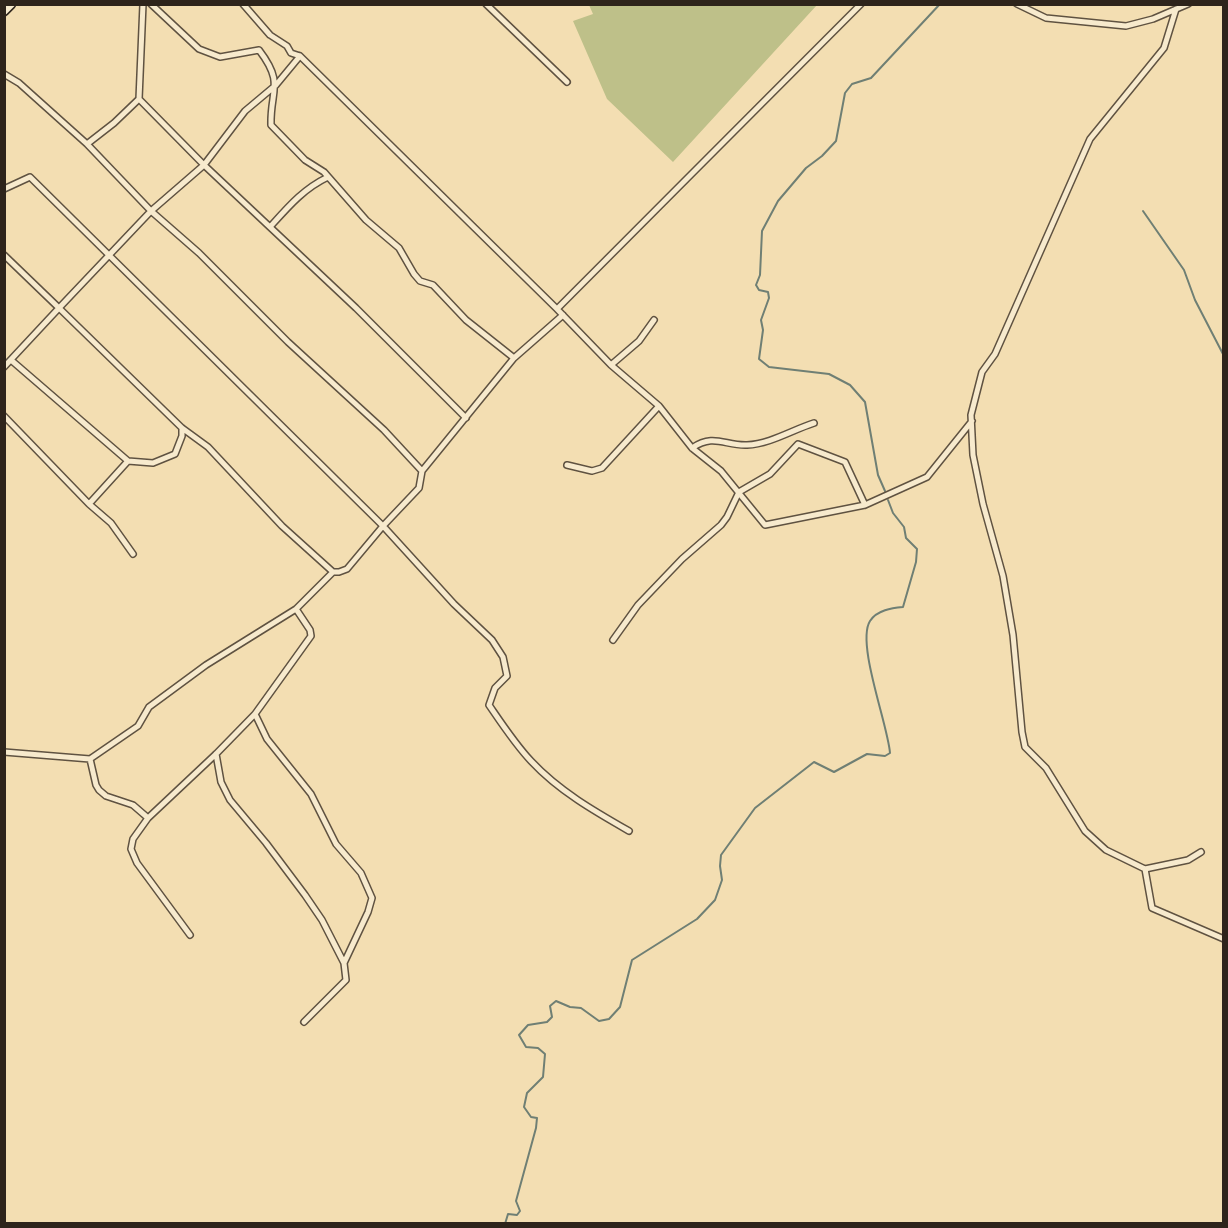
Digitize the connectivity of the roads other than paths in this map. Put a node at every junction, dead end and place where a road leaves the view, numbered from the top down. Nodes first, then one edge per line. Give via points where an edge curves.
1 (11, 4) edge
2 (143, 4) edge
3 (151, 4) edge
4 (243, 4) edge
5 (486, 4) edge
6 (861, 4) edge
7 (1017, 4) edge
8 (1188, 4) edge
9 (1176, 9) junction
10 (4, 11) edge
11 (300, 56) junction
12 (4, 74) edge
13 (567, 82) dead end
14 (276, 85) junction
15 (139, 99) junction
16 (87, 144) junction
17 (204, 165) junction
18 (328, 177) junction
19 (4, 189) edge
20 (151, 211) junction
21 (270, 227) junction
22 (109, 254) junction
23 (4, 255) edge
24 (59, 308) junction
25 (557, 309) junction
26 (563, 315) junction
27 (654, 320) dead end
28 (514, 358) junction
29 (11, 360) junction
30 (611, 365) junction
31 (4, 367) edge
32 (659, 406) junction
33 (4, 416) edge
34 (466, 418) junction
35 (972, 421) junction
36 (814, 423) dead end
37 (182, 428) junction
38 (692, 448) junction
39 (128, 461) junction
40 (567, 465) dead end
41 (422, 471) junction
42 (739, 492) junction
43 (89, 504) junction
44 (865, 505) junction
45 (383, 526) junction
46 (133, 554) dead end
47 (333, 572) junction
48 (296, 609) junction
49 (612, 640) dead end
50 (255, 714) junction
51 (4, 752) edge
52 (216, 754) junction
53 (90, 759) junction
54 (148, 818) junction
55 (629, 831) dead end
56 (1201, 852) dead end
57 (1145, 869) junction
58 (190, 935) dead end
59 (1224, 939) edge
60 (344, 963) junction
61 (304, 1022) dead end

1 - 10 main road
2 - 15 street
3 - 14 street via 199,49 220,57 259,50
4 - 11 street via 270,35
5 - 13 street
6 - 25 street
7 - 9 street via 1046,18 1126,26
8 - 9 street
9 - 35 street via 1164,48 1090,139 995,354 982,372
11 - 14 street
11 - 25 street
12 - 16 street
14 - 17 street via 245,111
14 - 18 street via 271,125
15 - 16 street
15 - 17 street
16 - 20 street
17 - 20 street
17 - 21 street
18 - 21 street via 296,197
18 - 28 street via 366,220 399,248 420,281 433,285 466,320
19 - 22 street via 30,177
20 - 22 street
20 - 41 street via 384,430
21 - 34 street
22 - 24 street
22 - 45 street
23 - 24 street
24 - 29 street
24 - 37 street
25 - 26 street
26 - 28 street
26 - 30 street
27 - 30 street via 639,341
28 - 34 street
29 - 31 street
29 - 39 street
30 - 32 street
32 - 38 street
32 - 40 street via 602,468 592,471
33 - 43 street
34 - 41 street
35 - 44 street via 927,477
35 - 57 street via 973,455 1003,576 1013,636 1025,747 1046,768 1085,831 1106,850
36 - 38 street via 769,441 746,445 711,439
37 - 39 street via 175,454 153,463
37 - 47 street via 205,444 282,526
38 - 42 street via 722,471
39 - 43 street
41 - 45 street via 419,488
42 - 44 street via 765,525
42 - 44 street via 770,474 798,444 845,462
42 - 49 street via 728,517 645,597
43 - 46 street via 111,523
45 - 47 street via 347,569
45 - 55 street via 492,640 503,657 507,676 495,688 489,705 531,760 572,797
47 - 48 street
48 - 50 street via 311,636
48 - 53 street via 177,686 149,707 138,726
50 - 52 street
50 - 60 street via 267,739 311,794 336,844 361,873 372,898
51 - 53 street
52 - 54 street
52 - 60 street via 221,782 230,800 305,895
53 - 54 street via 99,790
54 - 58 street via 133,839 131,849
56 - 57 street via 1188,860
57 - 59 street via 1152,908
60 - 61 street via 346,980

